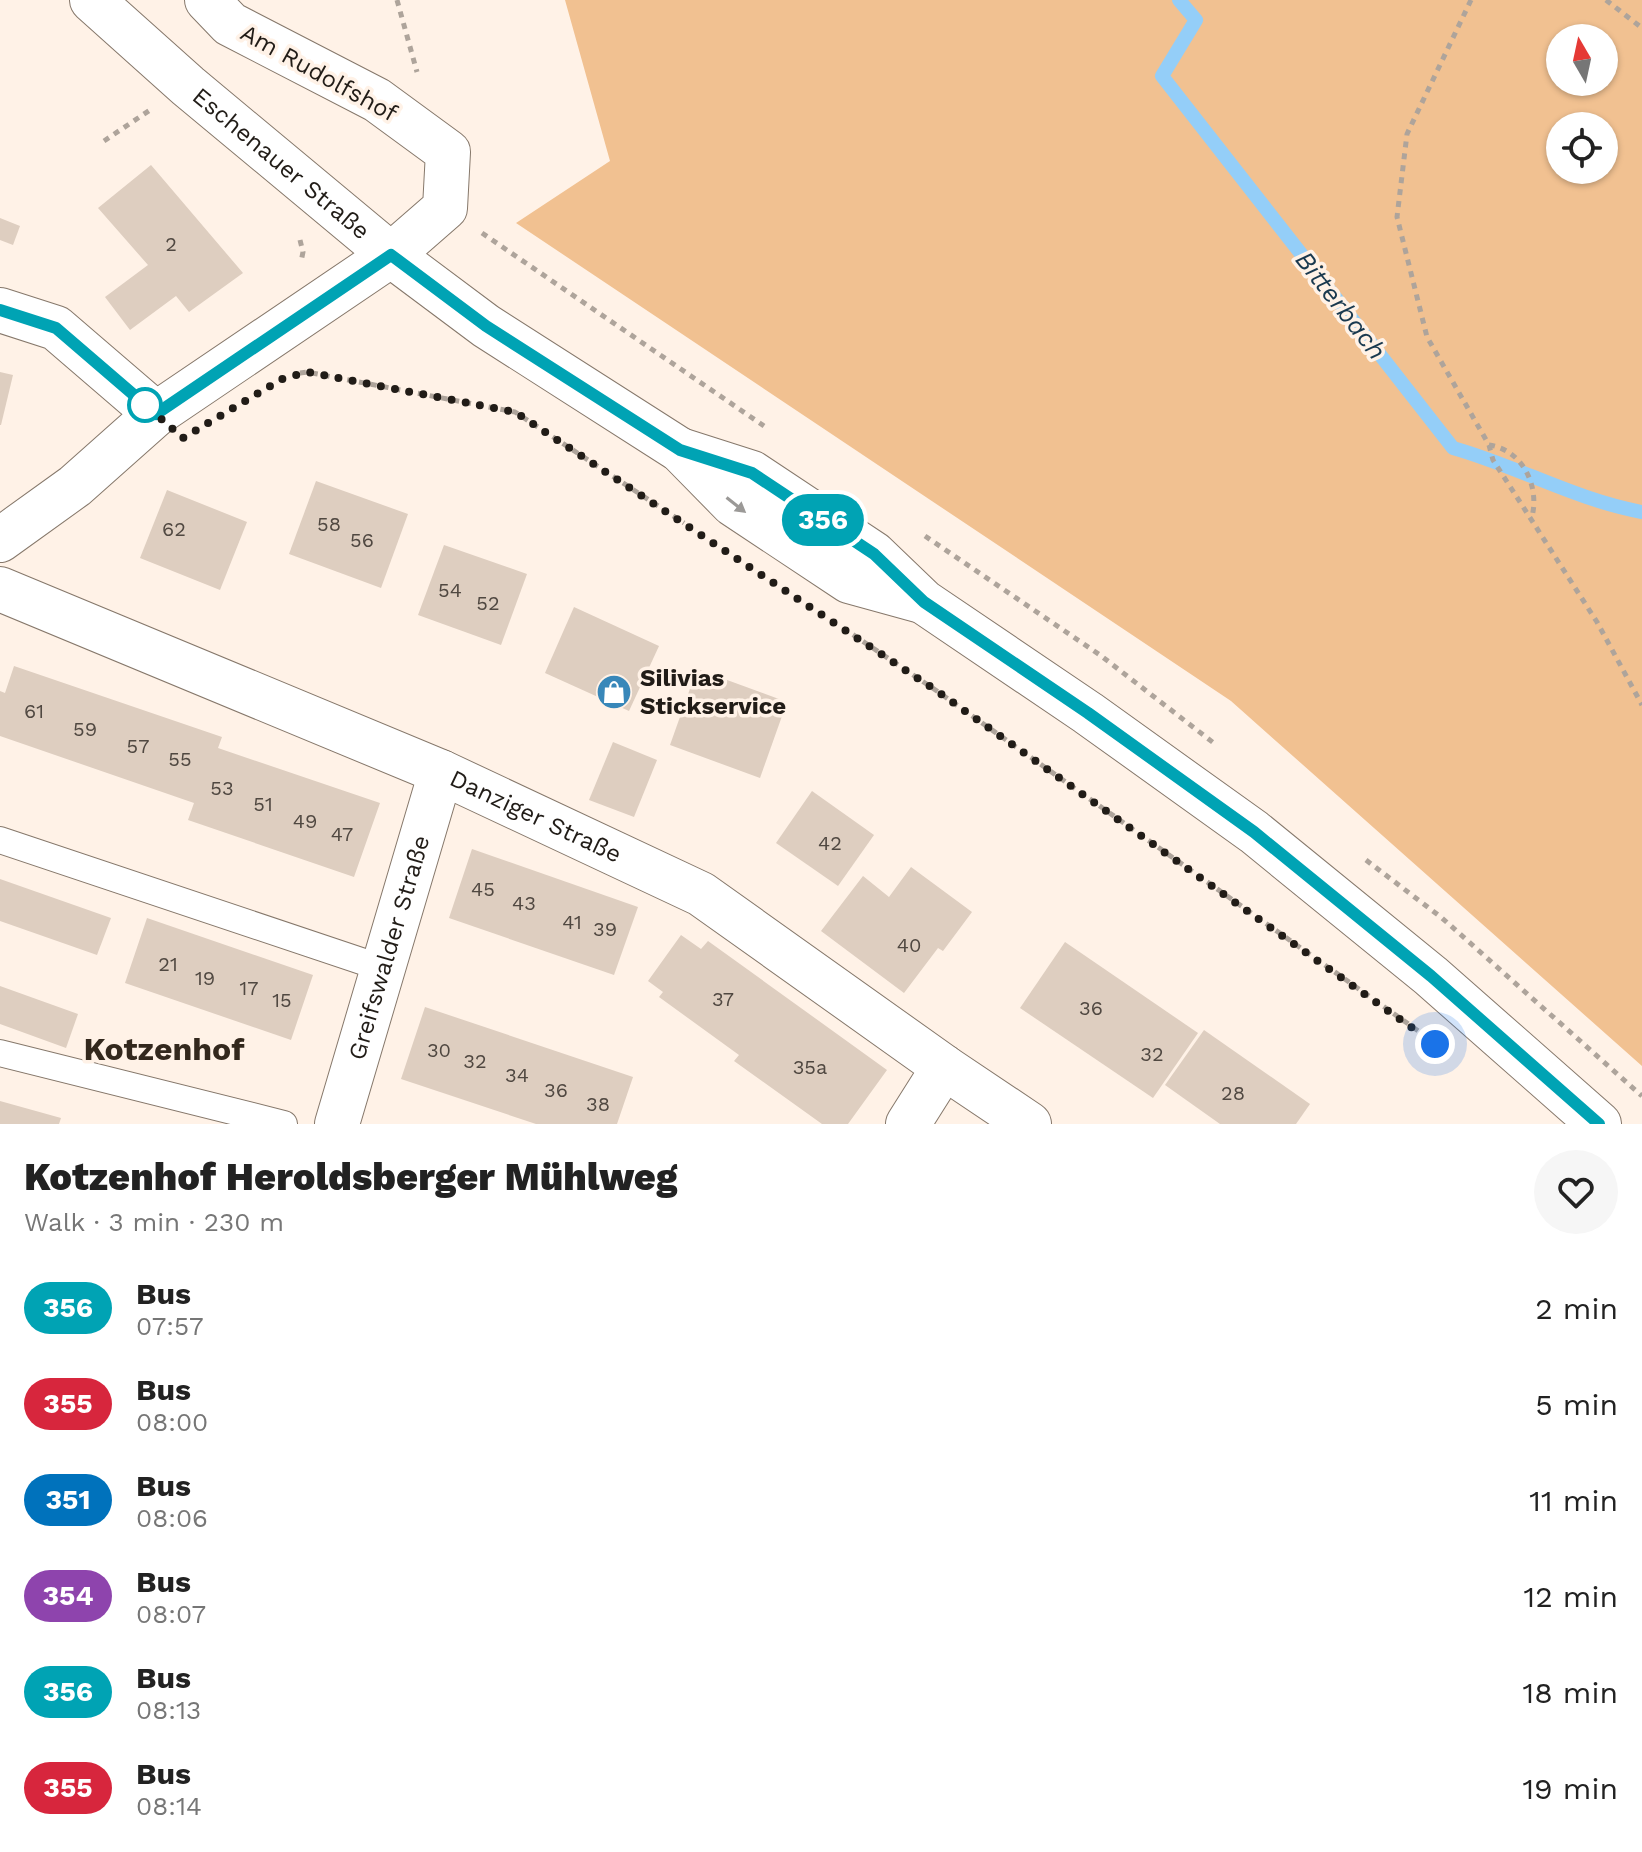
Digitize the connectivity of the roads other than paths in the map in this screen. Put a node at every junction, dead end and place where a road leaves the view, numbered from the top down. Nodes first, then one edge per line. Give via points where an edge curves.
1 (92, 0) edge
2 (207, 0) edge
3 (391, 255) junction
4 (0, 310) edge
5 (156, 414) junction
6 (0, 540) edge
7 (0, 589) edge
8 (441, 772) junction
9 (0, 840) edge
10 (382, 968) junction
11 (0, 1053) edge
12 (944, 1067) junction
13 (284, 1124) edge
14 (337, 1124) edge
15 (908, 1124) edge
16 (1029, 1124) edge
17 (1599, 1124) edge

1 - 3 street, Eschenauer Straße
2 - 3 street, Am Rudolfshof via 230,24 377,100 448,152 445,208
3 - 5 street
3 - 17 street, Eschenauer Straße via 486,326 680,450 733,504 849,581 924,602 1254,832 1431,976
4 - 5 street via 56,328
5 - 6 street via 75,486
7 - 8 street, Danziger Straße
8 - 10 street, Greifswalder Straße
8 - 12 street, Danziger Straße via 701,894
9 - 10 lane
10 - 14 street, Greifswalder Straße
11 - 13 lane
12 - 15 street
12 - 16 street, Danziger Straße

